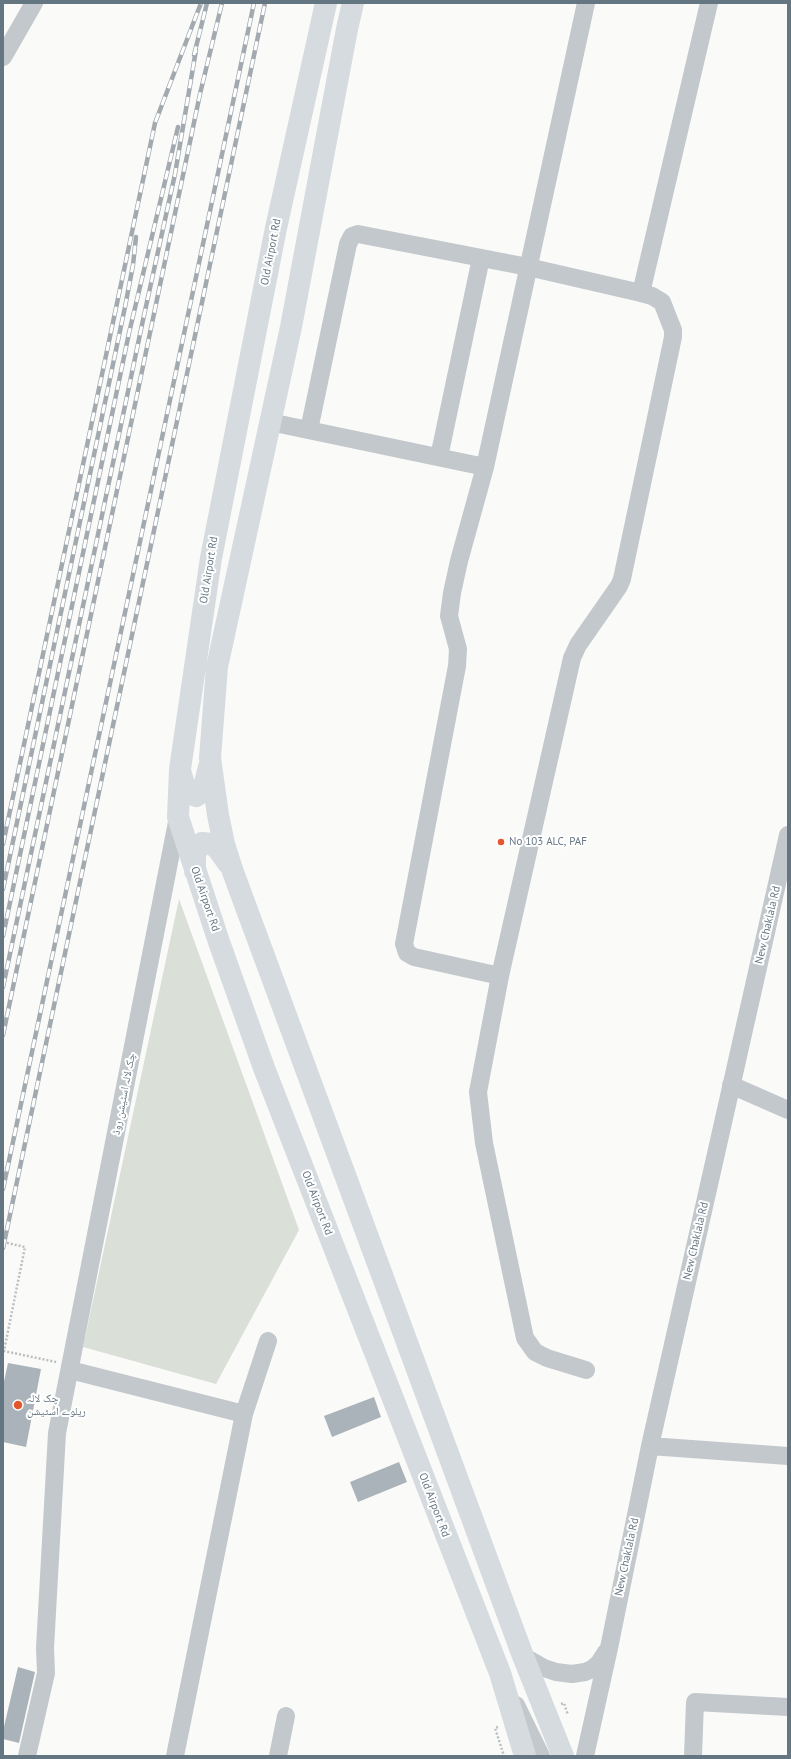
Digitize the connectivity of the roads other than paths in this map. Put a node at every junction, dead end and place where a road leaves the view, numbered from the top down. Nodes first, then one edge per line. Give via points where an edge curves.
1 (34, 3) edge
2 (326, 3) edge
3 (353, 3) edge
4 (363, 3) edge
5 (586, 3) edge
6 (709, 3) edge
7 (347, 29) junction
8 (3, 57) edge
9 (481, 258) junction
10 (528, 268) junction
11 (641, 293) junction
12 (270, 422) junction
13 (309, 430) junction
14 (439, 457) junction
15 (485, 467) junction
16 (210, 758) junction
17 (180, 769) junction
18 (178, 817) junction
19 (788, 835) edge
20 (196, 872) junction
21 (233, 872) junction
22 (500, 976) junction
23 (731, 1085) junction
24 (788, 1110) edge
25 (268, 1341) dead end
26 (70, 1367) junction
27 (586, 1370) dead end
28 (244, 1414) junction
29 (650, 1446) junction
30 (788, 1456) edge
31 (609, 1648) junction
32 (523, 1656) junction
33 (500, 1673) junction
34 (788, 1707) edge
35 (286, 1716) dead end
36 (27, 1756) edge
37 (175, 1756) edge
38 (278, 1756) edge
39 (526, 1756) edge
40 (541, 1756) edge
41 (563, 1756) edge
42 (585, 1756) edge
43 (693, 1756) edge

1 - 8 street
2 - 17 main road, Old Airport Rd via 276,228 210,558
3 - 7 main road
4 - 7 main road
5 - 10 street
6 - 11 street
7 - 12 main road via 291,327
9 - 10 street
9 - 13 street via 358,234 352,236 348,244
9 - 14 street
10 - 11 street
10 - 15 street
11 - 22 street via 658,298 662,302 673,330 671,345 622,579 572,658
12 - 13 street
12 - 16 main road via 217,667
13 - 14 street
14 - 15 street
15 - 22 street via 452,593 450,616 458,649 457,666 404,944 407,953 414,957
16 - 17 main road via 203,791 196,796 188,792
16 - 21 main road via 218,815
17 - 18 main road, Old Airport Rd
18 - 20 main road, Old Airport Rd
18 - 26 street, چک لالہ اسٹیشن روڈ
19 - 23 street, New Chaklala Rd
20 - 21 main road via 195,852 202,843 212,844 218,849
20 - 33 main road, Old Airport Rd via 264,1068
21 - 32 main road
22 - 27 street via 478,1092 484,1143 525,1338 535,1352
23 - 24 street
23 - 29 street, New Chaklala Rd
25 - 28 street
26 - 28 street
26 - 36 street, چک لالہ اسٹیشن روڈ via 57,1433 44,1648 46,1673
28 - 37 street
29 - 30 street
29 - 31 street, New Chaklala Rd
31 - 32 street, New Chaklala Rd via 595,1667 578,1673 562,1674 551,1671
31 - 42 street, New Chaklala Rd
32 - 41 main road
33 - 39 main road, Old Airport Rd
33 - 40 street
34 - 43 street via 695,1702
35 - 38 street

